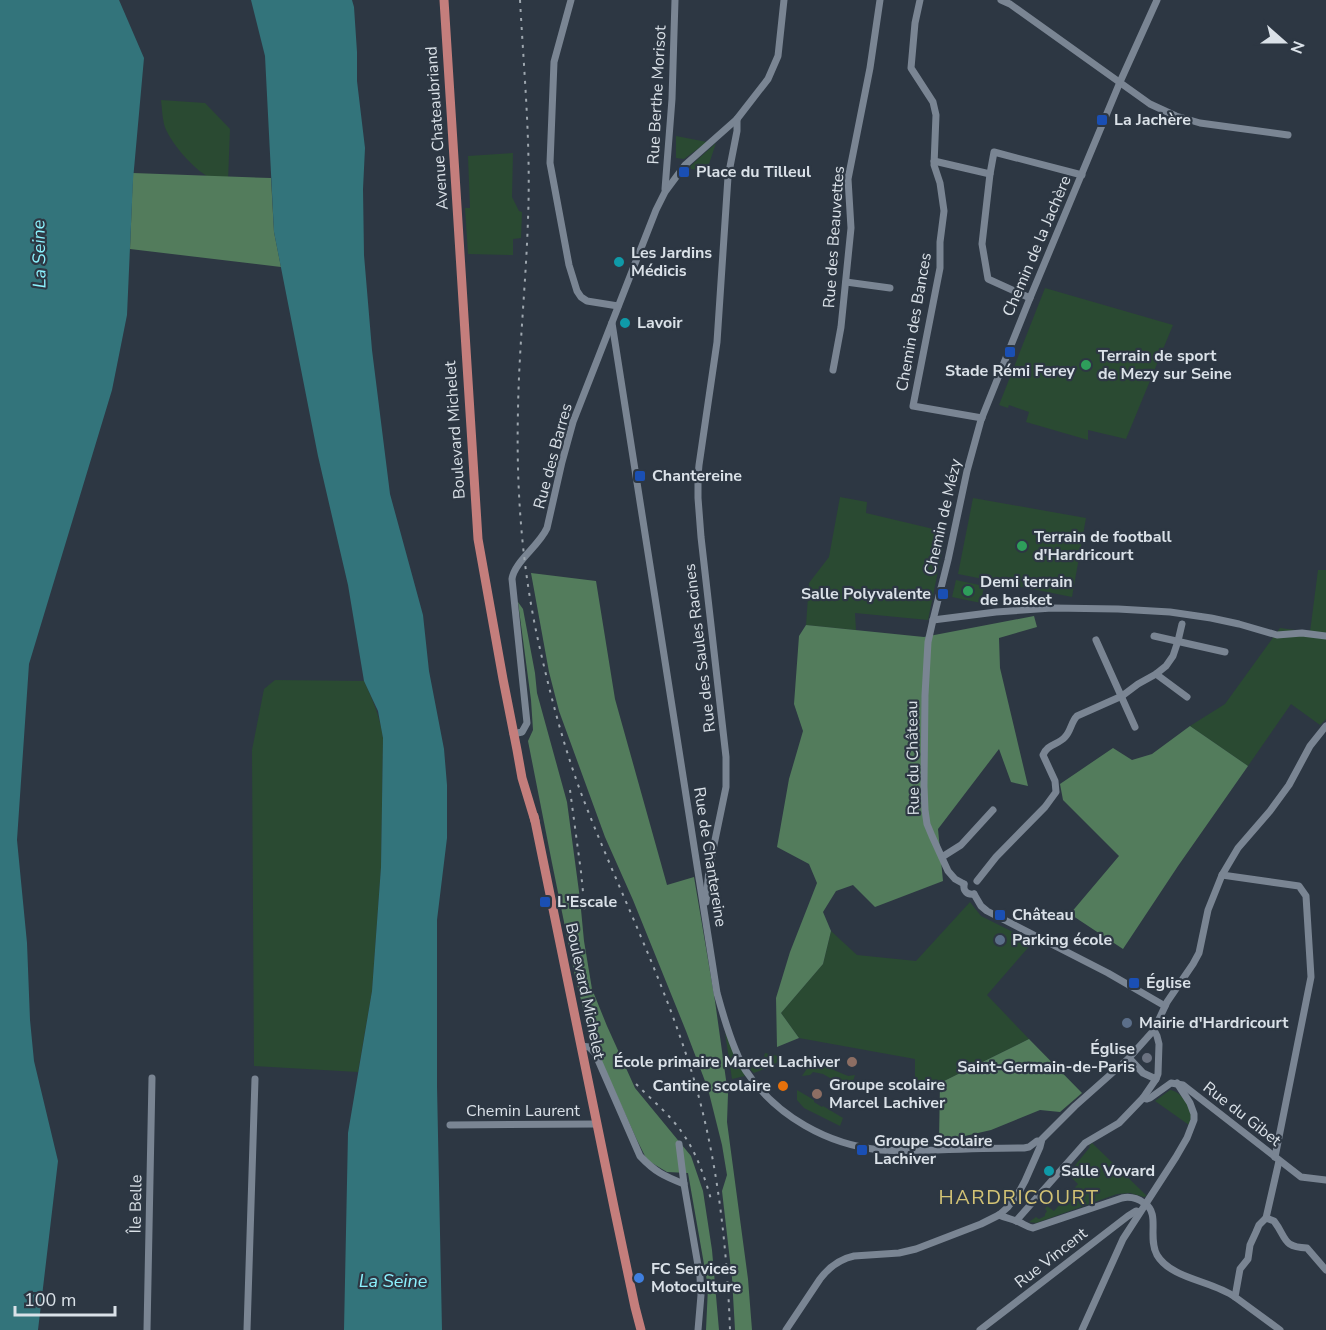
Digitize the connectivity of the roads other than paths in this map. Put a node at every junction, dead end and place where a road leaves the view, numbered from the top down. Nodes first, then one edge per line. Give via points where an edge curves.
1 (444, 0) edge
2 (570, 0) edge
3 (675, 0) edge
4 (784, 0) edge
5 (880, 0) edge
6 (920, 0) edge
7 (1001, 0) edge
8 (1157, 0) edge
9 (1010, 2) edge
10 (1120, 82) junction
11 (735, 121) junction
12 (1288, 135) dead end
13 (934, 161) junction
14 (990, 174) junction
15 (1082, 175) junction
16 (665, 192) junction
17 (460, 255) joint
18 (846, 282) junction
19 (890, 288) dead end
20 (1030, 298) junction
21 (618, 306) junction
22 (612, 323) junction
23 (833, 370) dead end
24 (981, 419) junction
25 (933, 620) junction
26 (1182, 624) dead end
27 (1154, 636) dead end
28 (1326, 636) edge
29 (1096, 640) dead end
30 (1178, 641) junction
31 (1225, 652) dead end
32 (1156, 674) junction
33 (1122, 696) junction
34 (1187, 697) dead end
35 (1326, 726) edge
36 (1135, 727) dead end
37 (516, 733) junction
38 (993, 810) dead end
39 (942, 857) junction
40 (1222, 875) junction
41 (978, 881) junction
42 (964, 884) junction
43 (974, 894) junction
44 (705, 916) junction
45 (1165, 1006) junction
46 (1154, 1030) junction
47 (581, 1046) junction
48 (1129, 1058) junction
49 (600, 1063) junction
50 (585, 1066) junction
51 (152, 1078) dead end
52 (255, 1079) dead end
53 (1156, 1079) junction
54 (1177, 1083) junction
55 (1143, 1098) junction
56 (597, 1124) junction
57 (450, 1125) dead end
58 (1041, 1141) junction
59 (679, 1144) dead end
60 (1277, 1159) junction
61 (1326, 1180) edge
62 (684, 1184) junction
63 (1142, 1208) junction
64 (1006, 1209) junction
65 (999, 1215) junction
66 (1266, 1218) junction
67 (1018, 1220) junction
68 (1326, 1270) edge
69 (1234, 1297) junction
70 (147, 1330) edge
71 (247, 1330) edge
72 (639, 1330) edge
73 (698, 1330) edge
74 (786, 1330) edge
75 (980, 1330) edge
76 (1082, 1330) edge
77 (1280, 1330) edge

1 - 17 main road, Avenue Chateaubriand
2 - 21 street via 555,62 550,163 577,291 587,301
3 - 16 street, Rue Berthe Morisot
4 - 11 street via 776,62 768,79
5 - 18 street, Rue des Beauvettes via 848,179 851,228
6 - 13 street, Chemin des Bances via 911,68 933,102
7 - 9 street
8 - 10 street, Chemin de la Jachère
9 - 10 street
10 - 12 street via 1150,104 1176,116
10 - 15 street, Chemin de la Jachère
11 - 16 street via 685,164
11 - 44 street, Rue des Saules Racines via 717,342 699,465 701,537 727,778 709,869
13 - 14 street
13 - 24 street, Chemin des Bances via 944,211 940,268 913,406
14 - 15 street via 994,152
14 - 20 street via 982,244 988,279
15 - 20 street, Chemin de la Jachère
16 - 21 street, Rue des Barres
17 - 37 main road, Boulevard Michelet via 477,533
18 - 19 street
18 - 23 street, Rue des Beauvettes
20 - 24 street, Chemin de la Jachère
21 - 22 street, Rue des Barres
22 - 37 street, Rue des Barres via 567,440 547,528 512,574 527,717 526,727
22 - 44 street, Rue de Chantereine
24 - 25 street, Chemin de Mézy
25 - 28 street via 1052,608 1118,609 1211,618 1277,635
25 - 39 street, Rue du Château via 928,642 924,786 927,824
26 - 30 street
27 - 30 street
29 - 33 street
30 - 31 street
30 - 32 street via 1173,656
32 - 33 street
32 - 34 street
33 - 36 street
33 - 41 street via 1077,716 1064,739 1046,748 1043,755 1056,792
35 - 40 street via 1289,785 1238,848
37 - 47 main road, Boulevard Michelet via 522,778 535,822
38 - 39 street via 961,845
39 - 42 street, Rue du Château via 950,874
40 - 45 street via 1208,910 1199,953
40 - 60 street via 1299,886 1306,896 1311,977
41 - 42 street via 970,879
41 - 43 street via 979,889
42 - 43 street, Rue du Château via 966,892
43 - 45 street, Rue du Château via 981,906 994,915
44 - 58 street, Rue de Chantereine via 717,993 740,1058 761,1090 796,1119 829,1138 878,1149 1024,1148
45 - 46 street
46 - 48 street
46 - 53 street via 1159,1044
47 - 49 street via 592,1049
47 - 50 main road, Boulevard Michelet
48 - 53 street
48 - 58 street
49 - 50 street
49 - 62 street via 640,1156 651,1168
50 - 56 main road, Boulevard Michelet
51 - 70 street, Île Belle
52 - 71 street
53 - 55 street
54 - 55 street, Rue du Gibet via 1149,1099
54 - 60 street, Rue du Gibet
54 - 63 street via 1194,1120 1184,1145
55 - 67 street via 1119,1123 1084,1143
56 - 57 street, Chemin Laurent
56 - 72 main road, Boulevard Michelet
58 - 64 street via 1025,1181
59 - 62 street
60 - 61 street, Rue du Gibet via 1301,1177
60 - 66 street
62 - 73 street via 700,1277
63 - 67 street via 1137,1198 1131,1197 1037,1227 1028,1227
63 - 69 street via 1150,1207 1153,1212 1153,1240 1162,1261
63 - 75 street, Rue Vincent
63 - 76 street via 1119,1247
64 - 65 street
64 - 67 street
65 - 67 street
65 - 74 street via 916,1249 841,1261 826,1271
66 - 68 street via 1274,1221 1287,1243 1307,1248
66 - 69 street via 1250,1245
69 - 77 street

